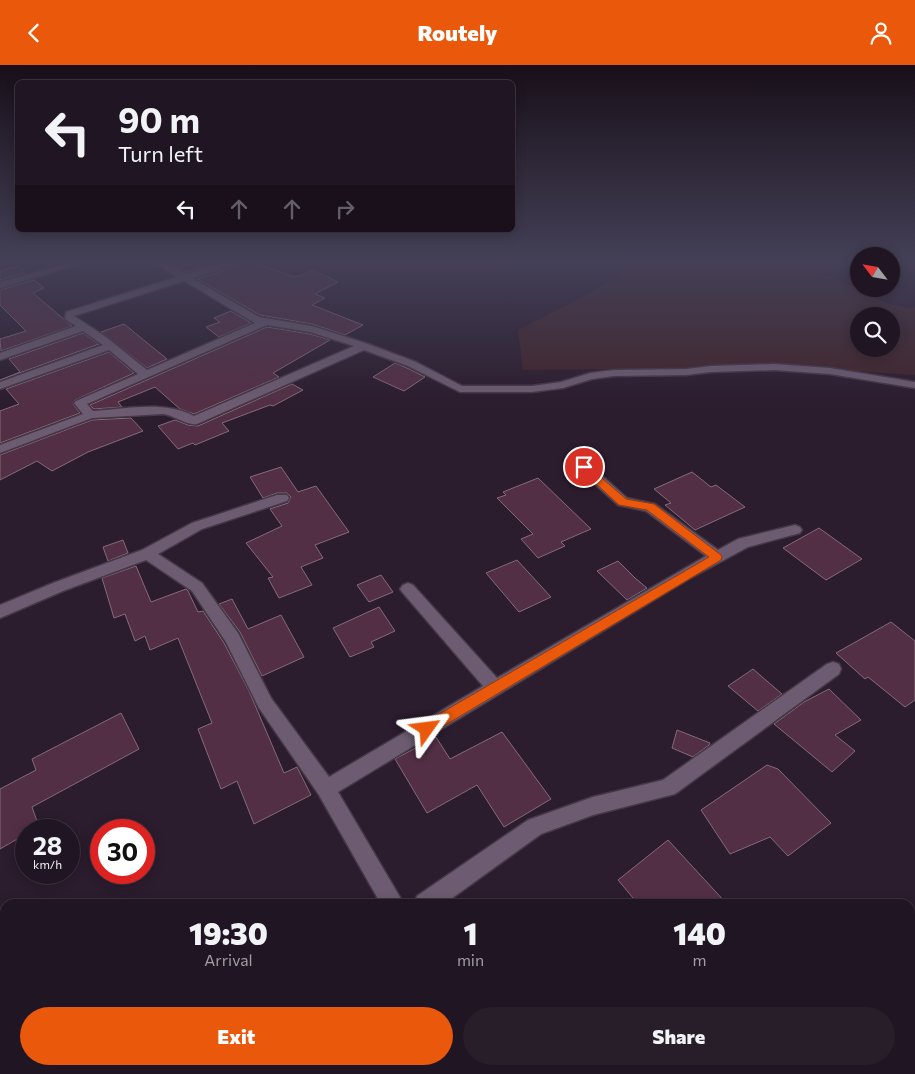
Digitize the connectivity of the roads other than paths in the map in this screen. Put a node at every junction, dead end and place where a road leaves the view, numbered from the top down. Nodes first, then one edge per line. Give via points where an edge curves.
1 (82, 310) edge
2 (239, 310) edge
3 (266, 321) junction
4 (84, 327) junction
5 (111, 346) junction
6 (364, 346) junction
7 (0, 357) edge
8 (144, 373) junction
9 (915, 385) edge
10 (0, 386) edge
11 (90, 415) junction
12 (0, 449) edge
13 (584, 467) dead end
14 (282, 498) dead end
15 (795, 530) dead end
16 (147, 554) junction
17 (717, 557) junction
18 (408, 589) dead end
19 (0, 612) edge
20 (833, 669) dead end
21 (495, 688) junction
22 (326, 789) junction
23 (390, 899) edge
24 (432, 899) edge

1 - 4 street via 69,314 69,317
2 - 3 street via 256,320
3 - 6 street via 312,329
3 - 8 street
4 - 5 street
4 - 7 street
5 - 8 street
5 - 10 street
6 - 9 street via 412,364 460,389 532,389 614,373 774,367 830,371
6 - 11 street via 193,421 163,409
8 - 11 street via 80,403
11 - 12 street
13 - 17 street via 623,502 650,507
14 - 16 street via 197,526
15 - 17 street via 743,543
16 - 19 street
16 - 22 street via 197,587 232,638 264,703
17 - 21 street
18 - 21 street
20 - 24 street via 668,788 593,806 535,827
21 - 22 street
22 - 23 street

